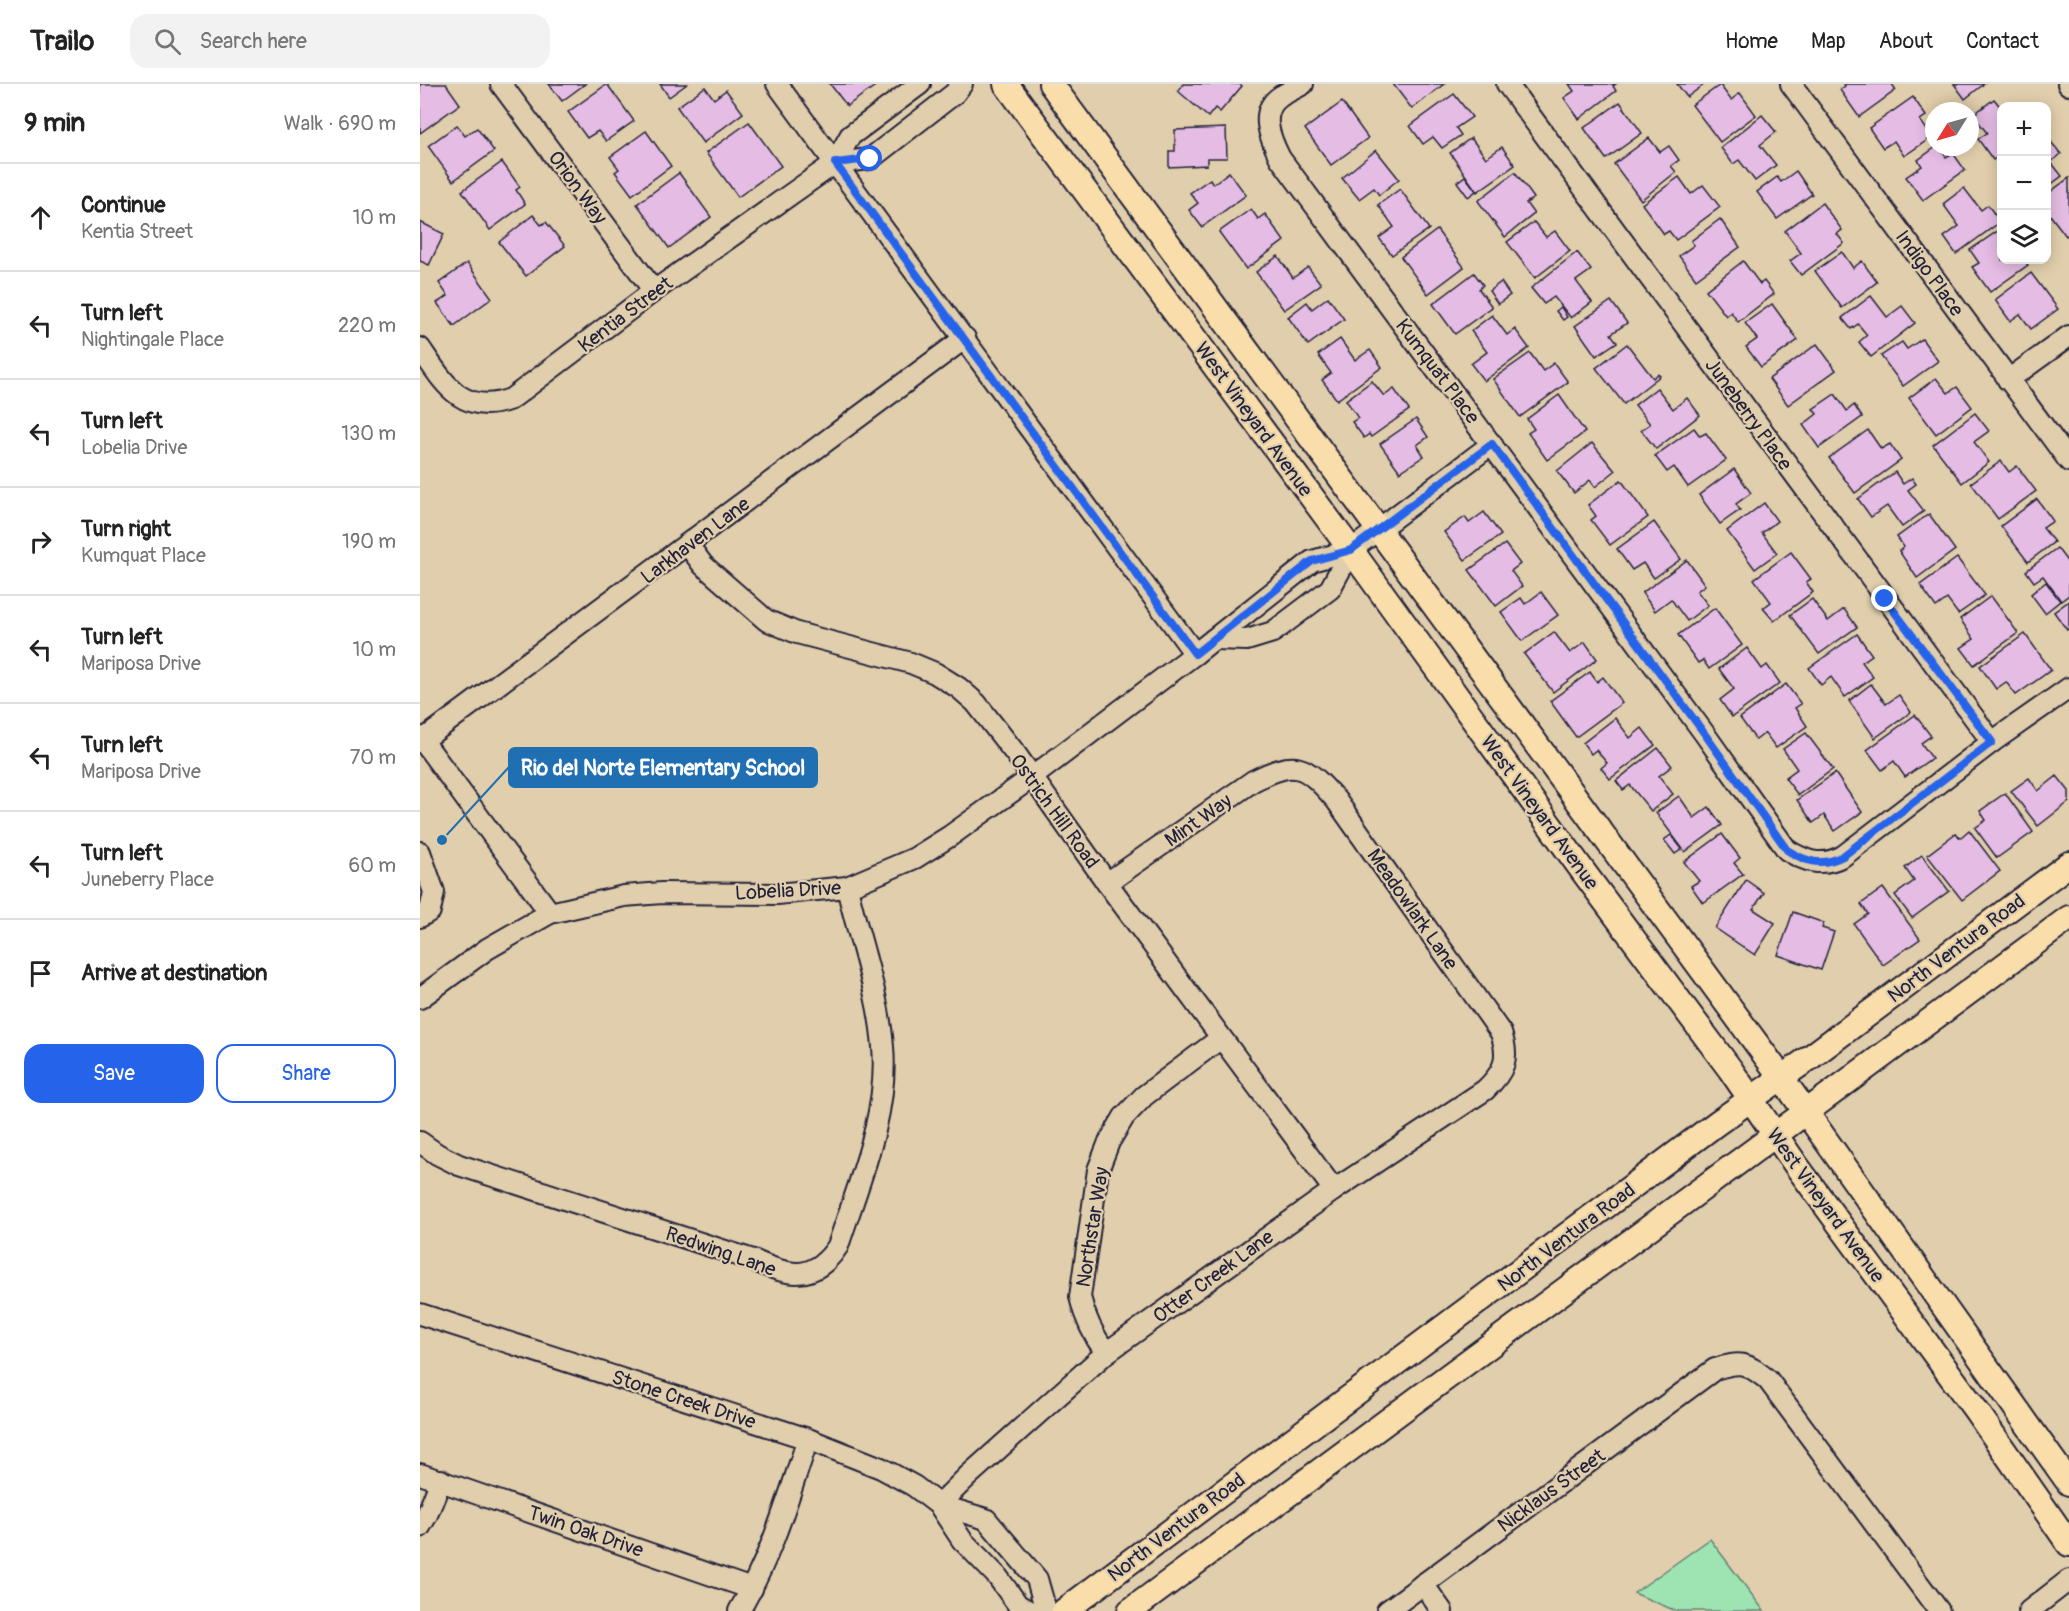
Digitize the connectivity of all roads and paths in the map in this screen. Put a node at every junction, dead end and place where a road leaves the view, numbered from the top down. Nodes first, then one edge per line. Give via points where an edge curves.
1 (501, 84) edge
2 (777, 84) edge
3 (920, 84) edge
4 (962, 84) edge
5 (1006, 84) edge
6 (1051, 84) edge
7 (1303, 84) edge
8 (1507, 84) edge
9 (1791, 84) edge
10 (835, 163) junction
11 (654, 291) junction
12 (2069, 336) edge
13 (965, 338) junction
14 (420, 348) edge
15 (2008, 380) junction
16 (1492, 444) junction
17 (2069, 461) edge
18 (1379, 529) junction
19 (688, 545) junction
20 (1351, 550) junction
21 (1214, 639) junction
22 (1195, 654) junction
23 (2069, 688) edge
24 (421, 738) edge
25 (1992, 742) junction
26 (1293, 767) joint
27 (1031, 778) junction
28 (420, 852) edge
29 (2069, 864) edge
30 (1107, 883) junction
31 (847, 887) junction
32 (550, 913) junction
33 (420, 917) edge
34 (2069, 918) edge
35 (420, 998) edge
36 (1221, 1038) junction
37 (1502, 1069) joint
38 (1781, 1077) junction
39 (1751, 1099) junction
40 (1807, 1112) junction
41 (1775, 1134) junction
42 (420, 1142) edge
43 (1334, 1190) junction
44 (420, 1314) edge
45 (1106, 1353) junction
46 (807, 1439) junction
47 (420, 1474) edge
48 (441, 1480) junction
49 (2069, 1483) edge
50 (939, 1505) junction
51 (420, 1527) edge
52 (2069, 1544) edge
53 (2069, 1580) edge
54 (1423, 1584) junction
55 (752, 1589) junction
56 (739, 1611) edge
57 (1029, 1611) edge
58 (1046, 1611) edge
59 (1064, 1611) edge
60 (1130, 1611) edge
61 (1387, 1611) edge
62 (1442, 1611) edge
63 (1939, 1611) edge
64 (2029, 1611) edge

1 - 11 street, Orion Way
2 - 10 street
3 - 10 street, Kentia Street via 850,136
4 - 10 street, Kentia Street via 870,159
5 - 20 main road, West Vineyard Avenue
6 - 18 main road, West Vineyard Avenue
7 - 16 street, Kumquat Place via 1281,96 1267,118 1280,158
8 - 25 street, Juneberry Place
9 - 15 street, Indigo Place
10 - 11 street, Kentia Street
10 - 13 street
11 - 14 street, Kentia Street via 511,399 499,404 482,405 455,394
12 - 15 street
13 - 19 street, Larkhaven Lane
13 - 22 street
15 - 17 street, Indigo Place
16 - 18 street, Lobelia Drive
16 - 25 street, Kumquat Place via 1787,850 1800,858 1814,863 1832,862 1843,856
18 - 20 street, Lobelia Drive
18 - 38 main road, West Vineyard Avenue
19 - 24 street, Larkhaven Lane
19 - 27 street, Ostrich Hill Road via 703,565 766,620 797,633 911,663 959,688 976,704
20 - 21 street, Lobelia Drive via 1312,561
20 - 21 street, Lobelia Drive via 1330,589 1273,632 1247,640
20 - 39 main road, West Vineyard Avenue
21 - 22 street, Lobelia Drive
22 - 27 street, Lobelia Drive
23 - 25 street
24 - 32 street
26 - 30 street, Mint Way via 1275,770 1253,782
26 - 37 street, Meadowlark Lane via 1303,768 1336,800 1501,1033 1505,1045
27 - 30 street, Ostrich Hill Road
27 - 31 street, Lobelia Drive via 915,858
28 - 33 street via 434,892 430,911
29 - 38 main road, North Ventura Road
30 - 36 street, Ostrich Hill Road
31 - 32 street, Lobelia Drive via 777,894 624,896
31 - 42 street, Redwing Lane via 880,1016 883,1083 876,1125 838,1246 819,1268 794,1275 774,1269 459,1165
32 - 35 street, Lobelia Drive via 487,949
34 - 40 main road, North Ventura Road
36 - 43 street, Ostrich Hill Road
36 - 45 street, Northstar Way via 1144,1096 1109,1142 1098,1170 1080,1297 1089,1326
37 - 43 street, Otter Creek Lane via 1485,1090
38 - 39 main road, North Ventura Road
38 - 40 main road, West Vineyard Avenue
39 - 41 main road, West Vineyard Avenue
39 - 59 main road, North Ventura Road
40 - 41 main road, North Ventura Road
40 - 49 main road, West Vineyard Avenue
41 - 52 main road, West Vineyard Avenue
41 - 60 main road, North Ventura Road
43 - 45 street, Otter Creek Lane
44 - 46 street, Stone Creek Drive
45 - 50 street, Otter Creek Lane
46 - 50 street, Stone Creek Drive via 881,1468 915,1486
46 - 55 street via 770,1552
47 - 48 street, Twin Oak Drive
48 - 51 street
48 - 55 street, Twin Oak Drive
50 - 57 street, Stone Creek Drive via 962,1540 997,1576 1018,1605
50 - 58 street, Stone Creek Drive via 986,1519 1037,1579
53 - 64 street
54 - 61 street, Nicklaus Street
54 - 62 street
54 - 63 street, Nicklaus Street via 1715,1369 1737,1362 1767,1380
55 - 56 street

